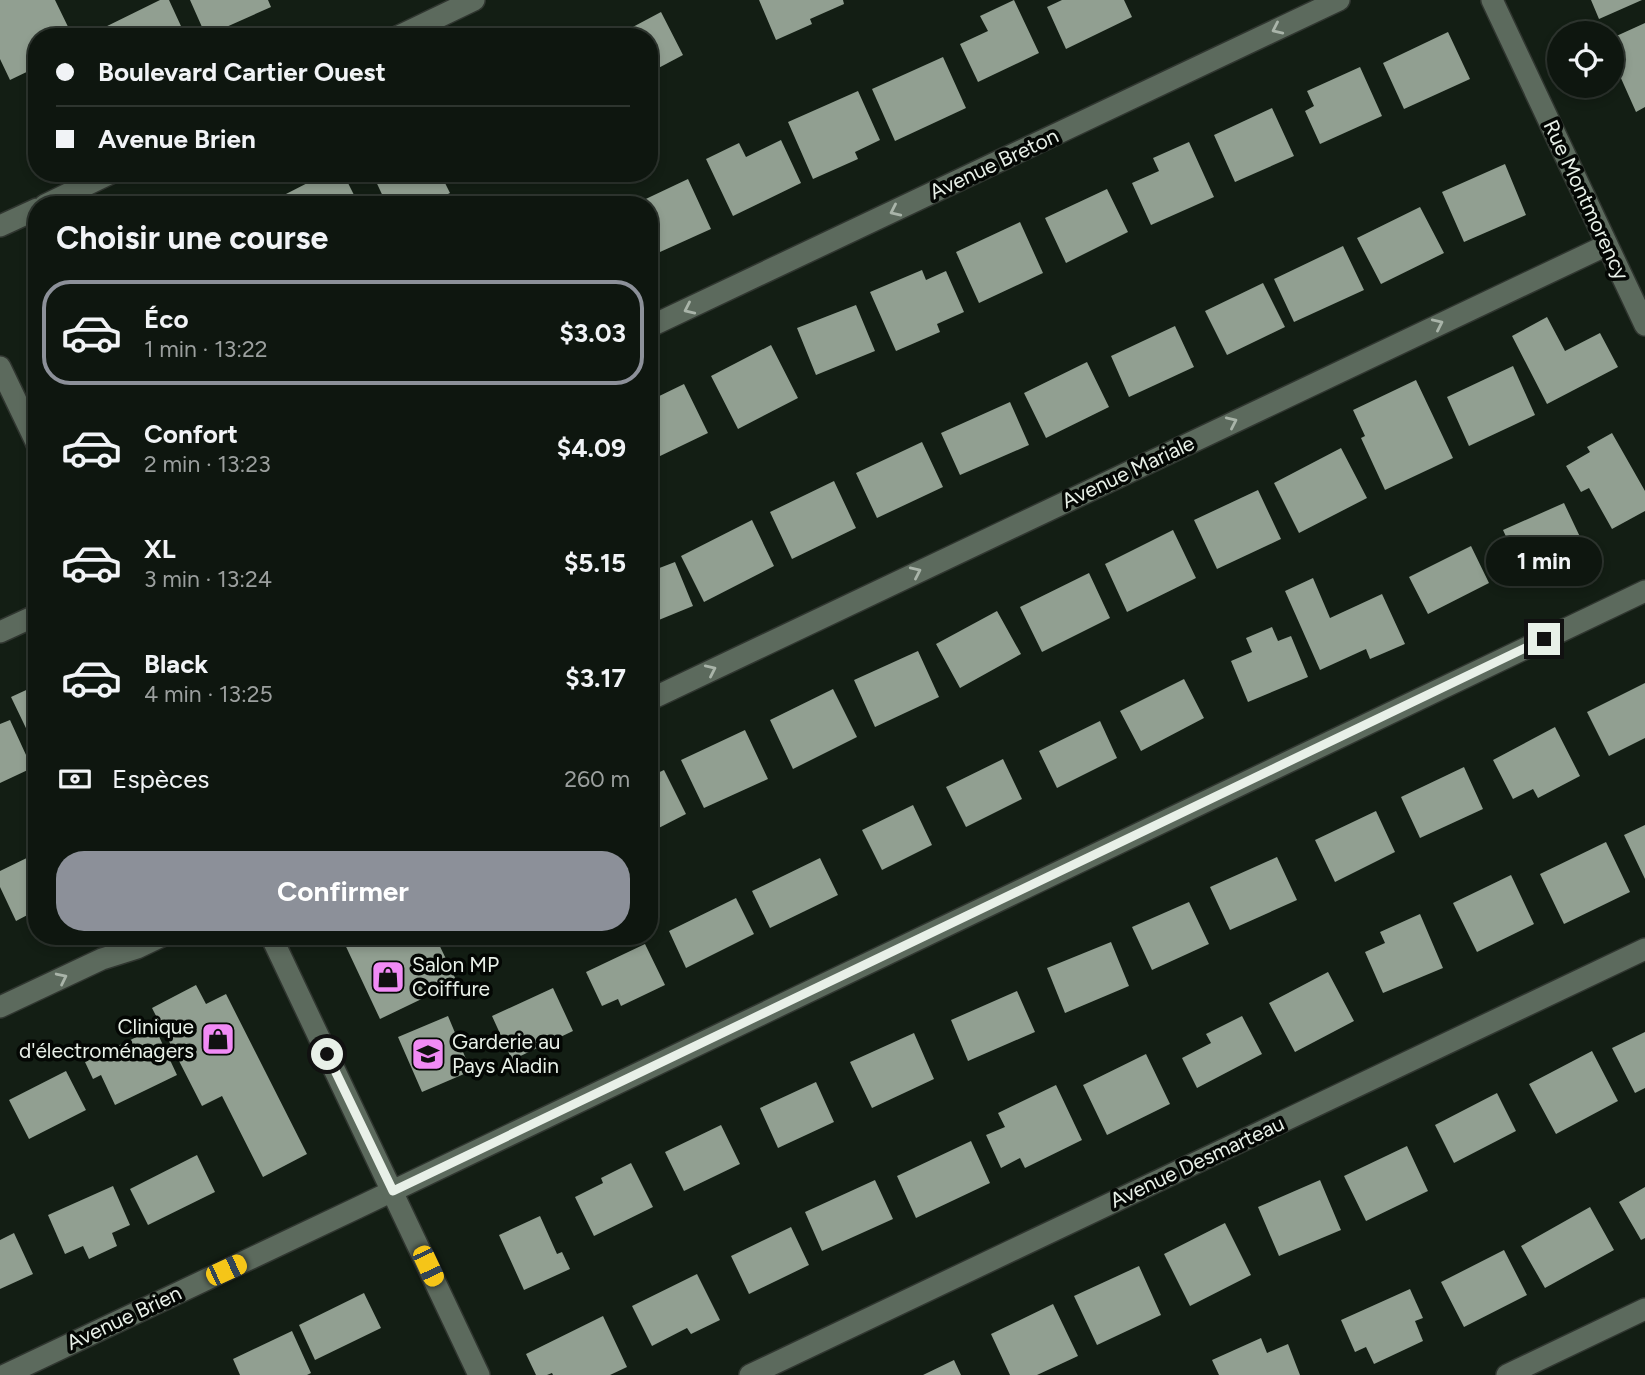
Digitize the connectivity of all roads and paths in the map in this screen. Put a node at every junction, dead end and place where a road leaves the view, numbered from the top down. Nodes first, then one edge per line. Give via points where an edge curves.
1 (474, 0) edge
2 (1339, 0) edge
3 (1492, 0) edge
4 (416, 28) edge
5 (92, 182) edge
6 (64, 196) edge
7 (28, 213) edge
8 (0, 226) edge
9 (1607, 245) junction
10 (658, 323) edge
11 (1645, 325) edge
12 (0, 367) edge
13 (28, 425) edge
14 (1645, 591) edge
15 (28, 619) edge
16 (0, 632) edge
17 (658, 696) edge
18 (143, 945) edge
19 (275, 945) edge
20 (1645, 949) edge
21 (0, 1007) edge
22 (393, 1191) junction
23 (1645, 1309) edge
24 (5, 1375) edge
25 (479, 1375) edge
26 (750, 1375) edge
27 (1507, 1375) edge

1 - 4 street
2 -> 10 street, Avenue Breton
3 - 9 street, Rue Montmorency
5 - 6 street
7 - 8 street
9 - 11 street, Rue Montmorency
17 -> 9 street, Avenue Mariale
12 - 13 street
14 - 22 street, Avenue Brien
15 - 16 street
21 -> 18 street via 102,959
19 - 22 street
20 - 26 street, Avenue Desmarteau
22 - 24 street, Avenue Brien
22 - 25 street
23 - 27 street

